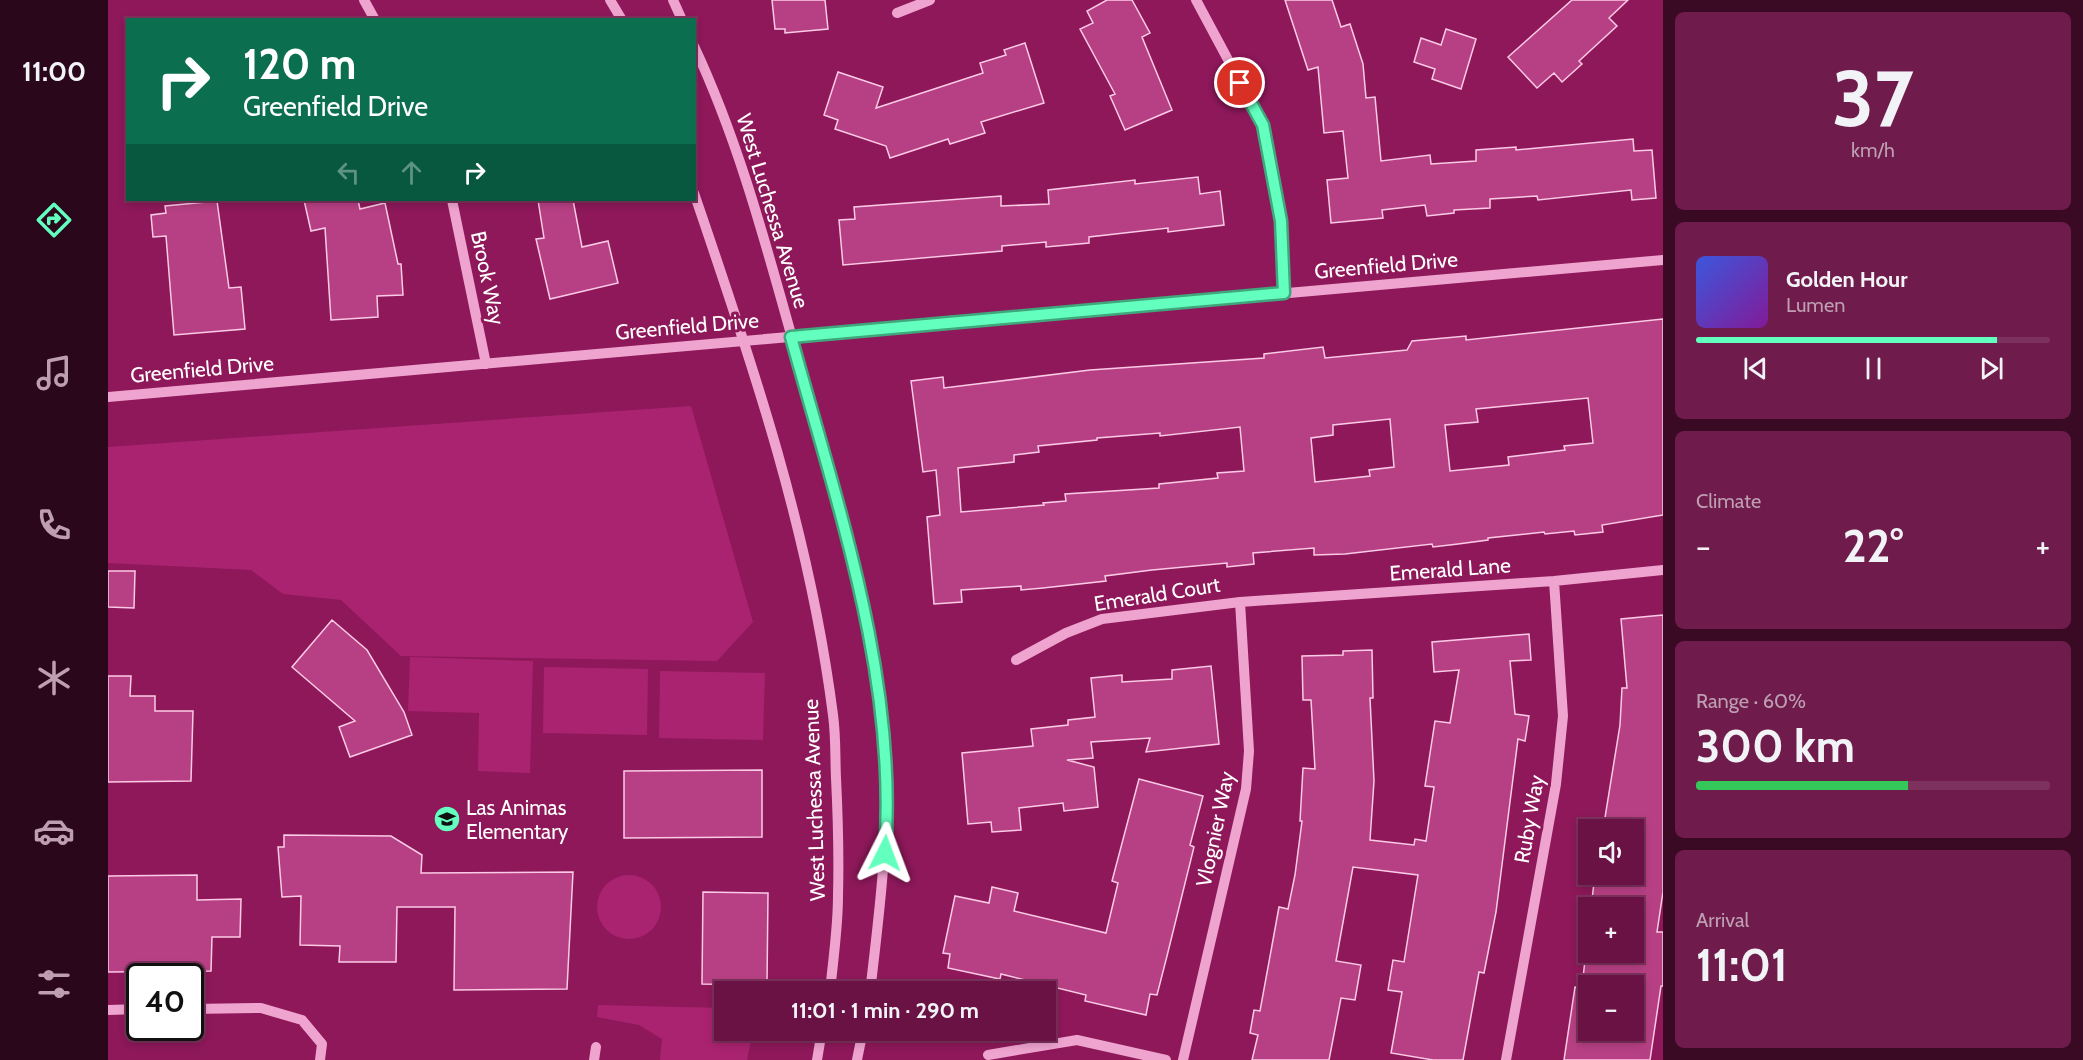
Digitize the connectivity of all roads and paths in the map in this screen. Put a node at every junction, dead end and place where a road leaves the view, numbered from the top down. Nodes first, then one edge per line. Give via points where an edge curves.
1 (364, 0) edge
2 (610, 0) edge
3 (673, 0) edge
4 (930, 0) edge
5 (1196, 0) edge
6 (897, 13) dead end
7 (374, 18) edge
8 (621, 18) edge
9 (681, 18) edge
10 (696, 50) edge
11 (696, 200) edge
12 (452, 201) edge
13 (1663, 260) edge
14 (1284, 293) junction
15 (791, 337) junction
16 (745, 341) junction
17 (486, 364) junction
18 (108, 397) edge
19 (1663, 570) edge
20 (1554, 581) junction
21 (1240, 602) junction
22 (1016, 660) dead end
23 (831, 981) edge
24 (871, 981) edge
25 (126, 1009) edge
26 (204, 1009) edge
27 (108, 1010) edge
28 (820, 1041) edge
29 (861, 1041) edge
30 (596, 1047) dead end
31 (988, 1055) dead end
32 (320, 1060) edge
33 (594, 1060) edge
34 (817, 1060) edge
35 (857, 1060) edge
36 (1166, 1060) edge
37 (1183, 1060) edge
38 (1506, 1060) edge

1 - 7 street
2 - 8 street
3 - 9 street
4 - 6 street
5 - 14 street via 1263,125 1281,221
10 - 15 street, West Luchessa Avenue via 756,208
11 - 16 street, West Luchessa Avenue
12 - 17 street, Brook Way
13 - 14 street, Greenfield Drive
14 - 15 street, Greenfield Drive
15 - 16 street, Greenfield Drive
15 - 24 street, West Luchessa Avenue via 842,521 877,679 885,742 886,831
16 - 17 street, Greenfield Drive
16 - 23 street, West Luchessa Avenue via 804,543 834,717 838,898
17 - 18 street, Greenfield Drive
19 - 20 street, Emerald Lane
20 - 21 street, Emerald Lane
20 - 38 street, Ruby Way via 1563,716 1561,739
21 - 22 street, Emerald Court via 1102,619
21 - 37 street, Vlognier Way via 1249,751 1246,789
25 - 27 street
26 - 32 street via 261,1008 302,1020 322,1044
28 - 34 street
29 - 35 street
30 - 33 street
31 - 36 street via 1077,1040

